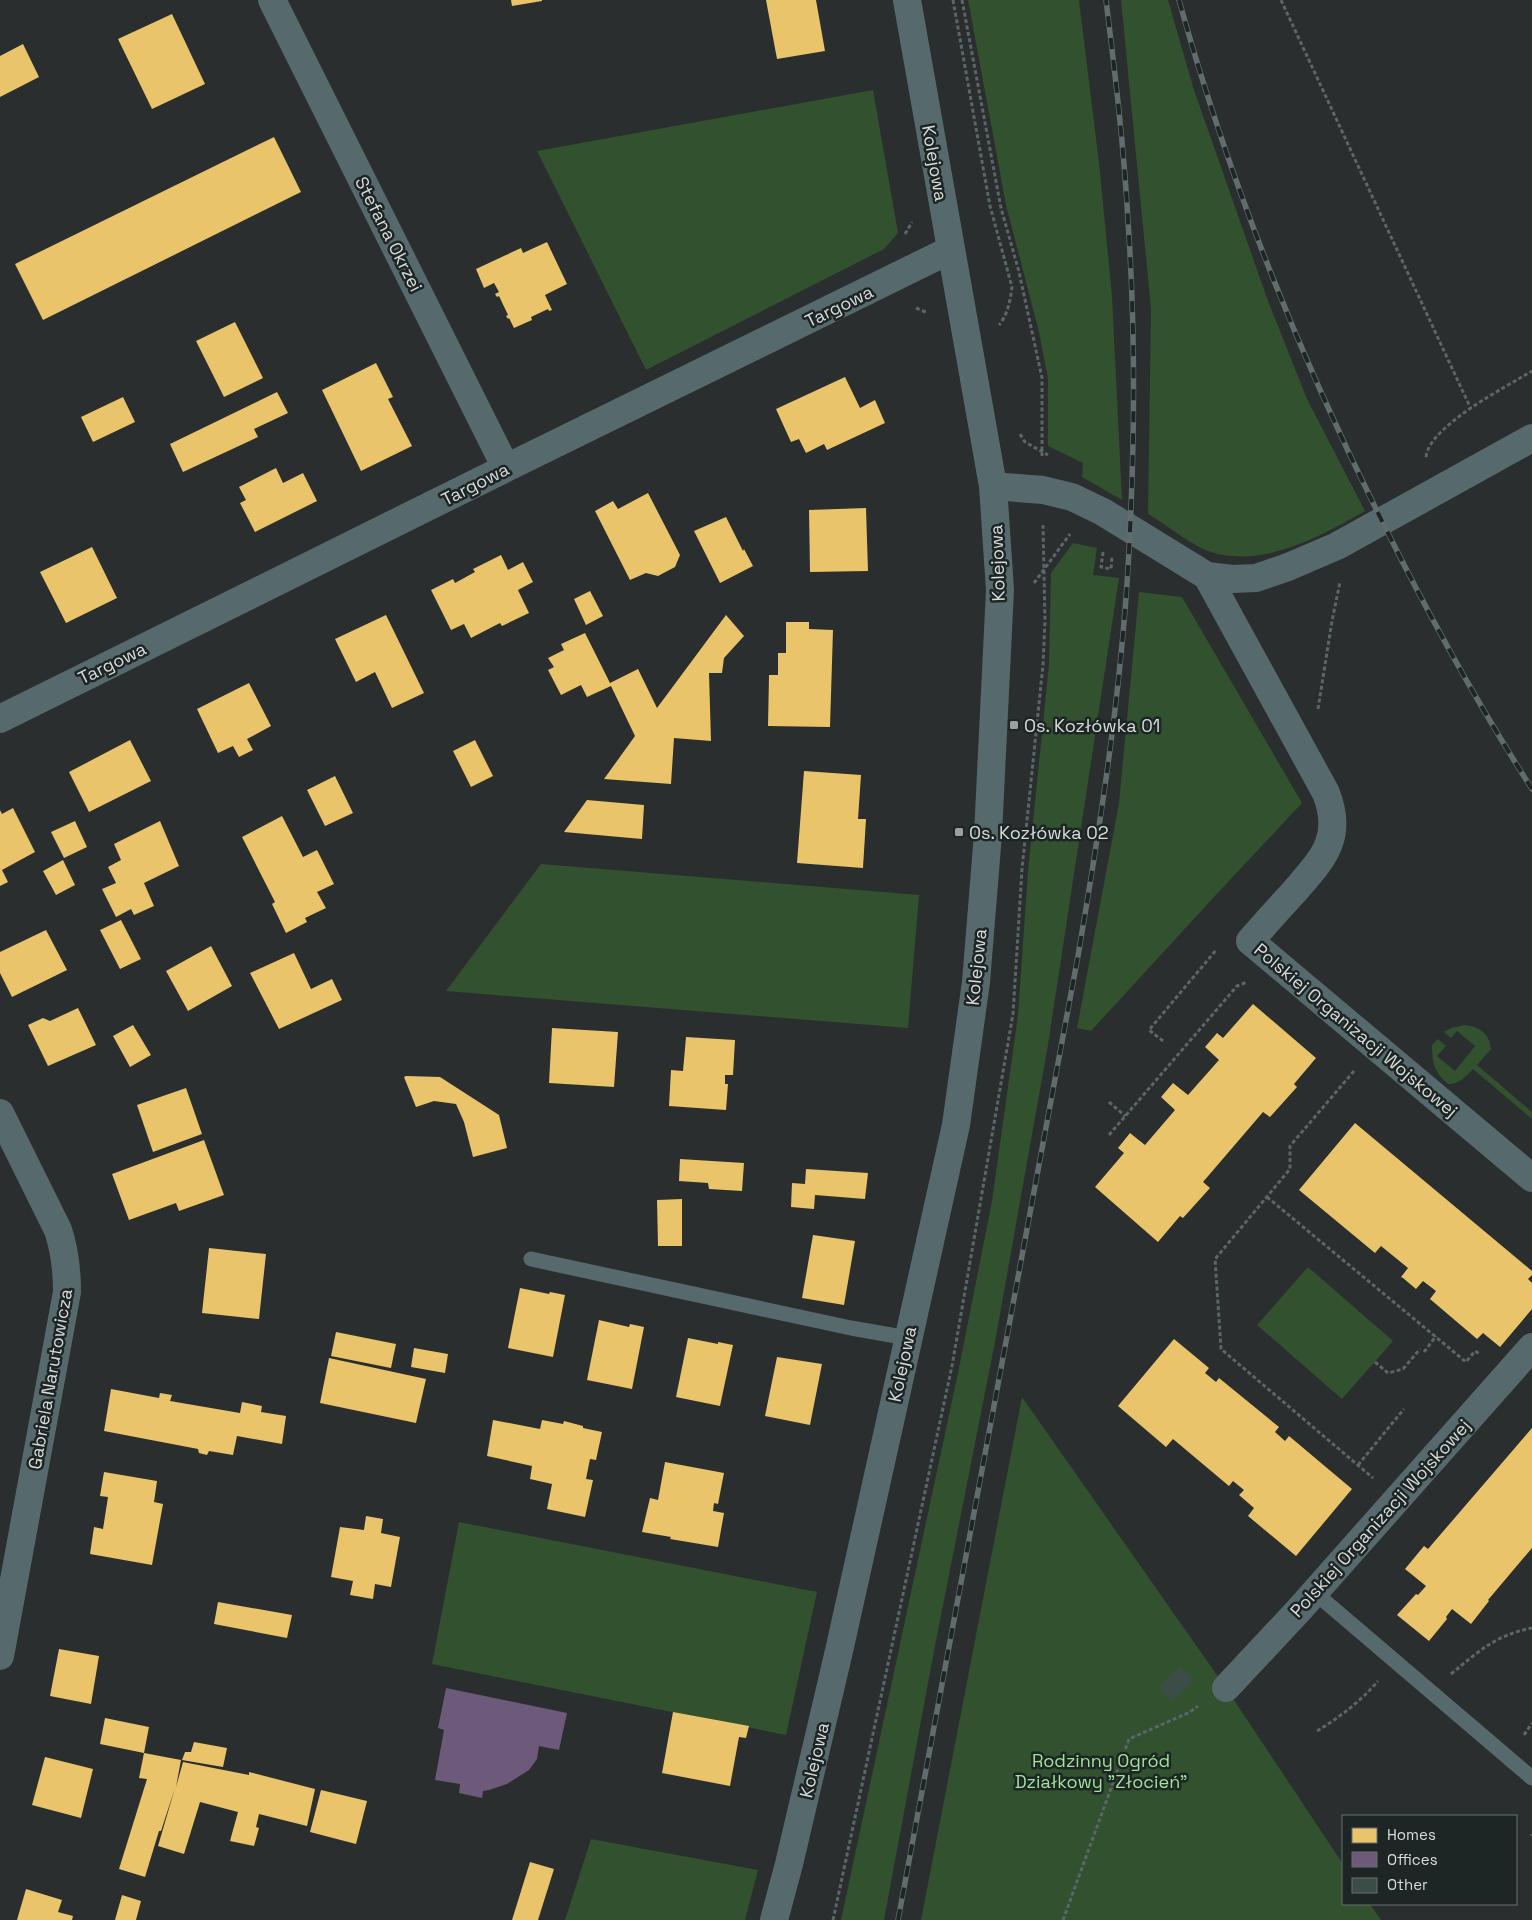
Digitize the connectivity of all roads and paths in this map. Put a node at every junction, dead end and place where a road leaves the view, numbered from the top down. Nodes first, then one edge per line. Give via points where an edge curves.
1 (272, 0) edge
2 (907, 0) edge
3 (952, 0) edge
4 (1281, 0) edge
5 (914, 216) dead end
6 (902, 238) dead end
7 (950, 250) junction
8 (916, 308) dead end
9 (932, 316) dead end
10 (996, 329) dead end
11 (1532, 372) edge
12 (1471, 409) junction
13 (1015, 427) dead end
14 (1532, 438) edge
15 (1050, 456) dead end
16 (506, 468) junction
17 (993, 486) junction
18 (1433, 492) junction
19 (1072, 497) junction
20 (1359, 534) junction
21 (1075, 535) dead end
22 (1104, 545) dead end
23 (1114, 549) dead end
24 (1207, 576) junction
25 (0, 719) edge
26 (1308, 761) junction
27 (1223, 942) dead end
28 (1252, 981) dead end
29 (1163, 1041) dead end
30 (1354, 1070) dead end
31 (1109, 1102) dead end
32 (0, 1113) edge
33 (1125, 1116) junction
34 (1109, 1135) dead end
35 (1532, 1178) edge
36 (1266, 1197) junction
37 (531, 1259) dead end
38 (1436, 1336) junction
39 (908, 1338) junction
40 (1532, 1347) edge
41 (1420, 1348) dead end
42 (1424, 1352) dead end
43 (1482, 1355) dead end
44 (1375, 1362) dead end
45 (1404, 1409) dead end
46 (1358, 1465) junction
47 (1379, 1484) dead end
48 (1314, 1592) junction
49 (1532, 1628) edge
50 (0, 1656) edge
51 (1394, 1660) junction
52 (1448, 1676) dead end
53 (1226, 1688) joint
54 (1532, 1723) edge
55 (1317, 1731) dead end
56 (1521, 1740) dead end
57 (1532, 1778) edge
58 (774, 1920) edge
59 (1064, 1920) edge

1 - 16 street, Stefana Okrzei
2 - 7 street, Kolejowa
3 - 10 path via 990,206 1012,287 1005,318
4 - 12 path
5 - 6 path
7 - 16 street, Targowa
7 - 17 street, Kolejowa
8 - 9 path
11 - 12 path
12 - 18 path via 1456,418 1427,453 1425,473
13 - 15 path via 1025,442
14 - 18 street
16 - 25 street, Targowa
17 - 19 street, Polskiej Organizacji Wojskowej via 1043,490
17 - 39 street, Kolejowa via 1000,590 988,834 976,982 956,1124
18 - 20 street
19 - 21 path via 1070,535
19 - 24 street, Polskiej Organizacji Wojskowej via 1110,516
20 - 24 street via 1256,578
20 - 26 path via 1341,580
22 - 23 path via 1101,567 1111,569
24 - 26 street, Polskiej Organizacji Wojskowej
26 - 35 street, Polskiej Organizacji Wojskowej via 1333,810 1331,839 1322,860 1250,941
27 - 29 path via 1149,1030
28 - 33 path via 1237,986
30 - 36 path via 1290,1146 1290,1169
31 - 33 path
32 - 50 street, Gabriela Narutowicza via 58,1230 67,1269 67,1292
33 - 34 path
36 - 38 path
36 - 46 path via 1215,1259 1221,1349
37 - 39 lane
38 - 42 path
38 - 43 path via 1466,1362 1475,1351
39 - 58 street, Kolejowa via 839,1652
40 - 48 street, Polskiej Organizacji Wojskowej
41 - 44 path via 1403,1369 1388,1373
45 - 46 path
46 - 47 path
48 - 51 lane
48 - 53 street, Polskiej Organizacji Wojskowej
49 - 52 path via 1512,1632 1485,1646
51 - 55 path via 1365,1696
51 - 57 lane
53 - 59 path via 1190,1712 1129,1739
54 - 56 path

